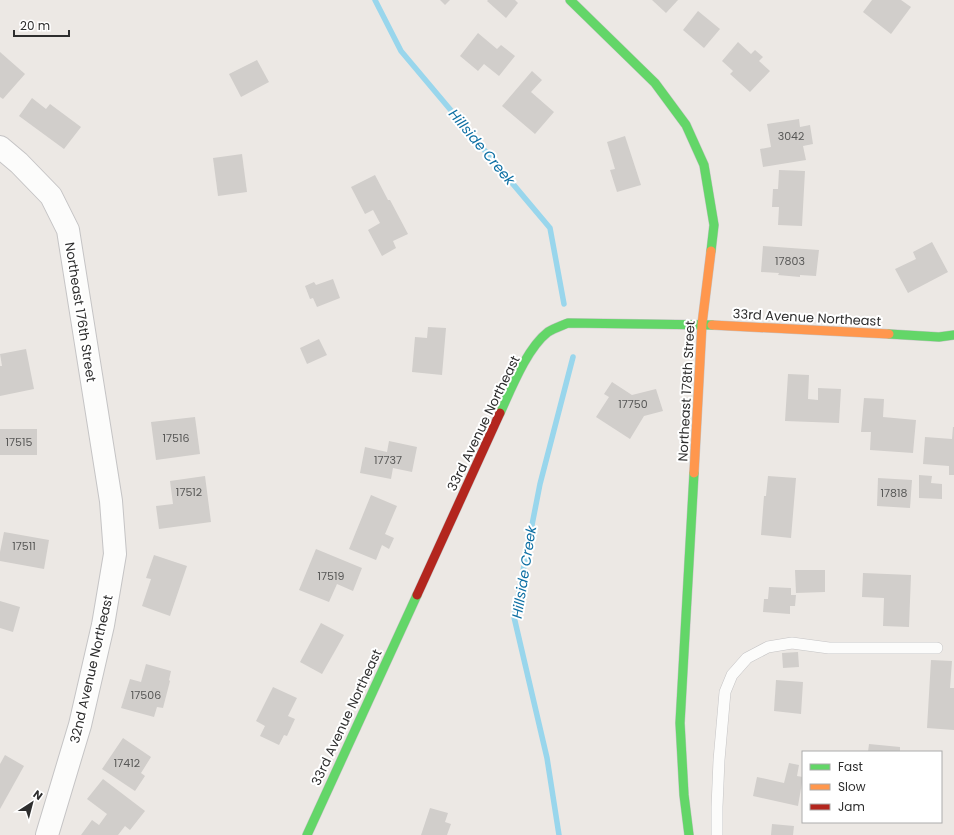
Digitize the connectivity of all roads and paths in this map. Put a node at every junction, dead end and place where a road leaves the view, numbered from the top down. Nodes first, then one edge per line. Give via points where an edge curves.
1 (570, 0) edge
2 (0, 147) edge
3 (702, 324) junction
4 (954, 335) edge
5 (111, 501) joint
6 (937, 648) dead end
7 (47, 835) edge
8 (307, 835) edge
9 (689, 835) edge
10 (717, 835) edge

1 - 3 street, Northeast 178th Street via 655,83 686,125 704,165 714,225
2 - 5 street, Northeast 176th Street via 51,196 68,230
3 - 4 street, 33rd Avenue Northeast via 939,337
3 - 8 street, 33rd Avenue Northeast via 568,324 555,328 545,335 515,381
3 - 9 street, Northeast 178th Street via 680,723
5 - 7 street, 32nd Avenue Northeast via 115,554 103,625 80,725
6 - 10 lane via 829,648 792,643 768,647 746,658 732,675 725,692 719,756

